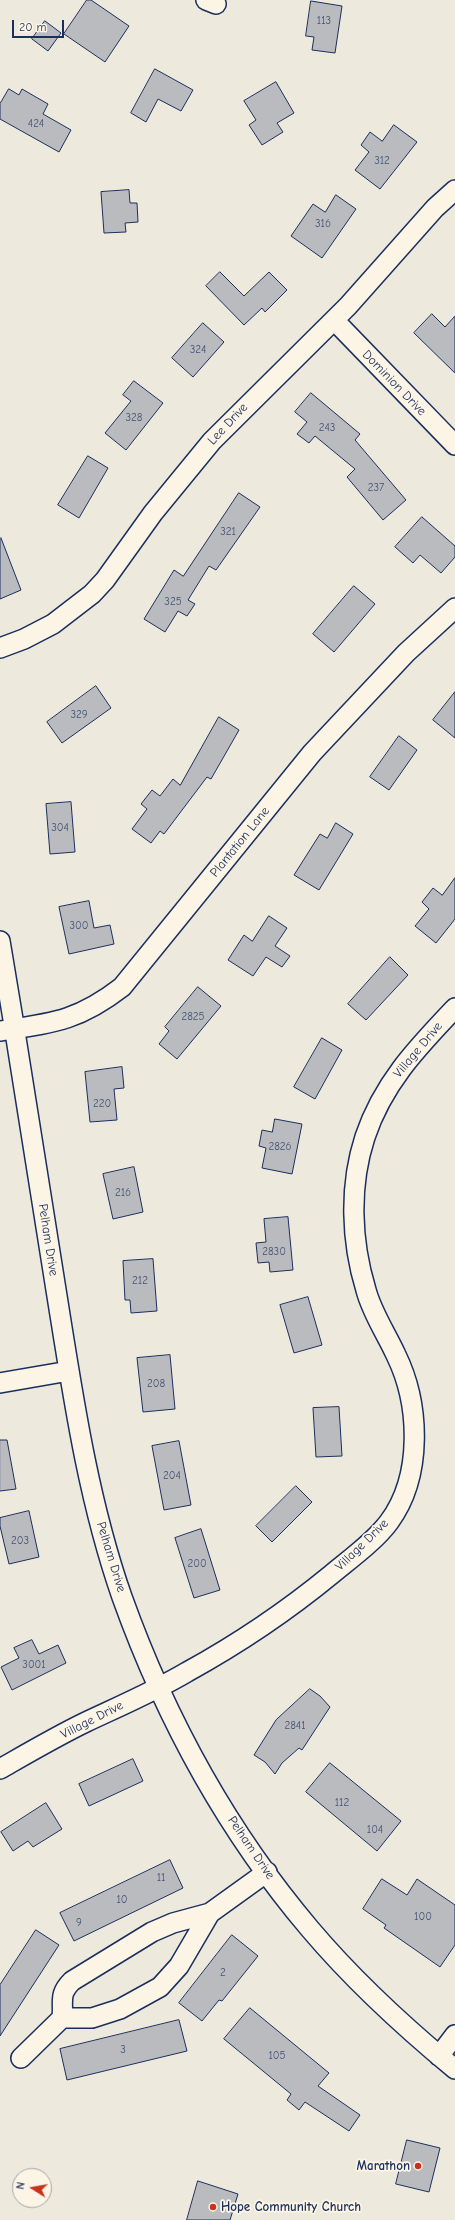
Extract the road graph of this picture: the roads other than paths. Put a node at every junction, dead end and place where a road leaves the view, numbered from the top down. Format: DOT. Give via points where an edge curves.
graph roads {
  1 [pos="455,190"];
  2 [pos="334,320"];
  3 [pos="455,445"];
  4 [pos="455,608"];
  5 [pos="0,648"];
  6 [pos="0,941"];
  7 [pos="455,1008"];
  8 [pos="7,1030"];
  9 [pos="69,1371"];
  10 [pos="0,1383"];
  11 [pos="158,1688"];
  12 [pos="0,1769"];
  13 [pos="267,1872"];
  14 [pos="210,1913"];
  15 [pos="62,2018"];
  16 [pos="455,2035"];
  17 [pos="439,2056"];
  18 [pos="21,2058"];
  19 [pos="455,2069"];
  1 -- 2 [label="street, Lee Drive" via="435,208"];
  2 -- 3 [label="street, Dominion Drive"];
  2 -- 5 [label="street, Lee Drive" via="256,394 202,452 97,589 53,624"];
  4 -- 8 [label="street, Plantation Lane" via="400,658 312,753 122,987 80,1014 57,1022"];
  6 -- 8 [label="street, Pelham Drive"];
  7 -- 11 [label="street, Village Drive" via="409,1057 378,1106 359,1162 354,1198 358,1261 366,1292 378,1322 397,1356 408,1384 414,1414 413,1457 399,1504 389,1522 352,1558 311,1591 239,1641"];
  8 -- 9 [label="street, Pelham Drive"];
  9 -- 10 [label="street"];
  9 -- 11 [label="street, Pelham Drive" via="89,1478 104,1537 122,1596"];
  11 -- 12 [label="street, Village Drive" via="82,1724"];
  11 -- 13 [label="street, Pelham Drive" via="208,1783"];
  13 -- 14 [label="street"];
  13 -- 17 [label="street, Pelham Drive" via="294,1909 350,1973"];
  14 -- 15 [label="street" via="179,1966 160,1987 120,2009 92,2018"];
  14 -- 15 [label="street" via="173,1923 152,1932 72,1981 62,1996"];
  15 -- 18 [label="street"];
  16 -- 17 [label="street"];
  17 -- 19 [label="street, Pelham Drive"];
}
